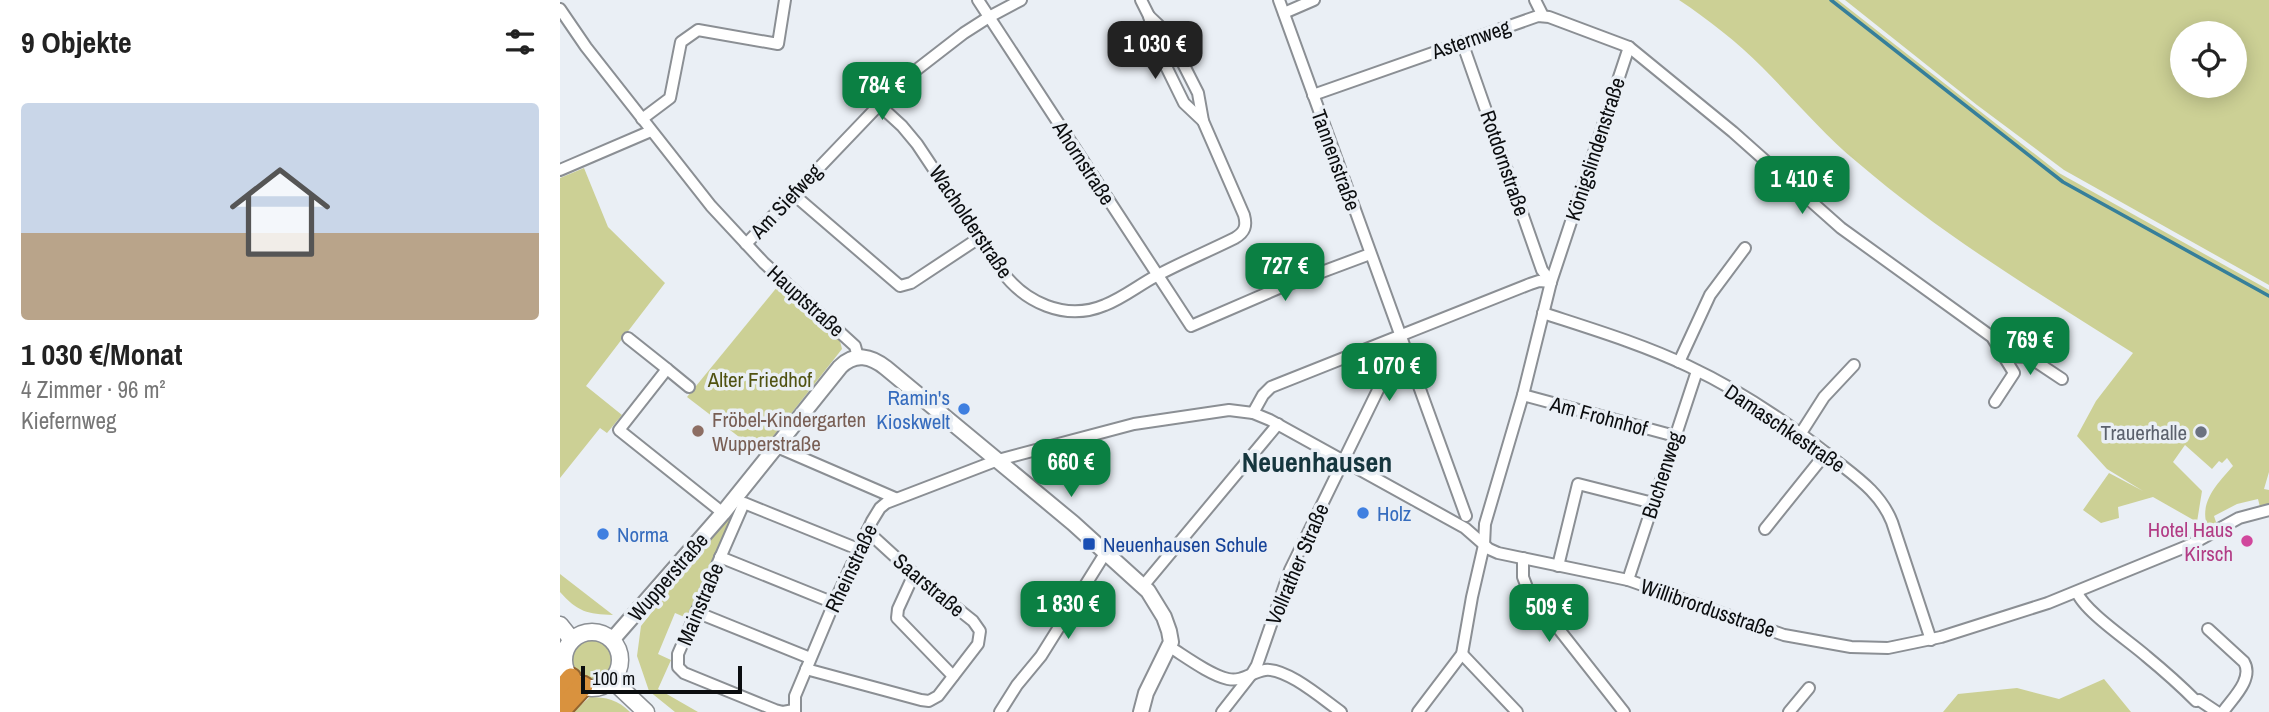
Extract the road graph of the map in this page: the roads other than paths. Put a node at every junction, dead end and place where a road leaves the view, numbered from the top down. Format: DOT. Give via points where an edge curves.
graph roads {
  1 [pos="785,0"];
  2 [pos="978,0"];
  3 [pos="1021,0"];
  4 [pos="1140,0"];
  5 [pos="1279,0"];
  6 [pos="1314,0"];
  7 [pos="1535,0"];
  8 [pos="561,12"];
  9 [pos="1284,13"];
  10 [pos="1149,16"];
  11 [pos="1543,16"];
  12 [pos="989,17"];
  13 [pos="1462,42"];
  14 [pos="1629,47"];
  15 [pos="1313,94"];
  16 [pos="878,104"];
  17 [pos="642,119"];
  18 [pos="1203,121"];
  19 [pos="651,131"];
  20 [pos="560,170"];
  21 [pos="793,194"];
  22 [pos="979,238"];
  23 [pos="746,244"];
  24 [pos="1745,248"];
  25 [pos="1370,254"];
  26 [pos="1156,276"];
  27 [pos="1551,282"];
  28 [pos="1543,313"];
  29 [pos="1401,336"];
  30 [pos="628,338"];
  31 [pos="2004,356"];
  32 [pos="858,357"];
  33 [pos="1679,362"];
  34 [pos="1854,365"];
  35 [pos="667,369"];
  36 [pos="1697,371"];
  37 [pos="2062,379"];
  38 [pos="689,387"];
  39 [pos="1523,395"];
  40 [pos="1995,402"];
  41 [pos="1254,412"];
  42 [pos="1278,424"];
  43 [pos="1801,433"];
  44 [pos="1675,436"];
  45 [pos="776,447"];
  46 [pos="1826,453"];
  47 [pos="998,460"];
  48 [pos="1343,460"];
  49 [pos="895,498"];
  50 [pos="1653,503"];
  51 [pos="2269,510"];
  52 [pos="723,513"];
  53 [pos="1466,516"];
  54 [pos="1765,530"];
  55 [pos="867,531"];
  56 [pos="1485,545"];
  57 [pos="859,548"];
  58 [pos="1105,552"];
  59 [pos="720,557"];
  60 [pos="1523,558"];
  61 [pos="1558,566"];
  62 [pos="914,574"];
  63 [pos="1628,580"];
  64 [pos="1143,586"];
  65 [pos="2077,592"];
  66 [pos="834,603"];
  67 [pos="696,612"];
  68 [pos="560,625"];
  69 [pos="2208,629"];
  70 [pos="572,640"];
  71 [pos="612,640"];
  72 [pos="1931,640"];
  73 [pos="1170,647"];
  74 [pos="1462,654"];
  75 [pos="808,664"];
  76 [pos="1251,675"];
  77 [pos="953,676"];
  78 [pos="611,679"];
  79 [pos="571,685"];
  80 [pos="1809,688"];
  81 [pos="560,711"];
  82 [pos="794,711"];
  83 [pos="646,712"];
  84 [pos="1000,712"];
  85 [pos="1142,712"];
  86 [pos="1222,712"];
  87 [pos="1341,712"];
  88 [pos="1418,712"];
  89 [pos="1517,712"];
  90 [pos="1624,712"];
  91 [pos="1790,712"];
  92 [pos="2217,712"];
  93 [pos="2223,712"];
  1 -- 17 [label="street" via="778,44 698,30 681,42 670,98"];
  2 -- 12 [label="street, Ahornstraße"];
  3 -- 12 [label="street, Am Siefweg"];
  4 -- 10 [label="street"];
  5 -- 9 [label="street, Tannenstraße"];
  6 -- 9 [label="street"];
  7 -- 11 [label="street"];
  8 -- 17 [label="street, Hauptstraße"];
  9 -- 15 [label="street, Tannenstraße"];
  10 -- 18 [label="street" via="1155,45 1184,103"];
  10 -- 18 [label="street" via="1170,37 1198,93"];
  11 -- 13 [label="street, Asternweg"];
  11 -- 14 [label="street"];
  12 -- 16 [label="street, Am Siefweg" via="919,66"];
  12 -- 26 [label="street, Ahornstraße"];
  13 -- 15 [label="street, Asternweg"];
  13 -- 27 [label="street, Rotdornstraße" via="1542,271"];
  14 -- 27 [label="street, Königslindenstraße"];
  14 -- 31 [label="street, Königslindenstraße" via="1841,228 1992,337"];
  15 -- 25 [label="street, Tannenstraße"];
  16 -- 21 [label="street, Am Siefweg"];
  16 -- 22 [label="street, Wacholderstraße" via="918,144"];
  17 -- 19 [label="street, Hauptstraße"];
  18 -- 26 [label="street, Wacholderstraße" via="1244,215 1245,228 1235,238"];
  19 -- 20 [label="street"];
  19 -- 23 [label="street, Hauptstraße"];
  21 -- 22 [label="street" via="900,286"];
  21 -- 23 [label="street, Am Siefweg"];
  22 -- 26 [label="street, Wacholderstraße" via="1022,294 1063,310 1084,311 1107,304"];
  23 -- 32 [label="street, Hauptstraße" via="851,341"];
  24 -- 33 [label="street" via="1710,295"];
  25 -- 26 [label="street, Ahornstraße" via="1191,326"];
  25 -- 29 [label="street, Tannenstraße"];
  27 -- 28 [label="street, Königslindenstraße"];
  27 -- 29 [label="street" via="1530,284"];
  28 -- 33 [label="street, Damaschkestraße"];
  28 -- 39 [label="street, Königslindenstraße"];
  29 -- 41 [label="street" via="1270,387"];
  29 -- 48 [label="street, Vollrather Straße"];
  29 -- 53 [label="street, Tannenstraße"];
  30 -- 35 [label="street"];
  31 -- 37 [label="street" via="2029,358"];
  31 -- 40 [label="street" via="2014,373"];
  32 -- 45 [label="street, Wupperstraße" via="840,366"];
  32 -- 47 [label="street, Hauptstraße" via="873,359 886,368"];
  33 -- 36 [label="street, Damaschkestraße"];
  34 -- 43 [label="street" via="1824,397"];
  35 -- 38 [label="street"];
  35 -- 52 [label="street, Wupperstraße" via="619,430"];
  36 -- 43 [label="street, Damaschkestraße"];
  36 -- 44 [label="street, Buchenweg"];
  39 -- 44 [label="street, Am Frohnhof"];
  39 -- 56 [label="street, Königslindenstraße" via="1485,524"];
  41 -- 42 [label="street, Willibrordusstraße"];
  41 -- 47 [label="street, Willibrordusstraße" via="1225,410 1134,424"];
  42 -- 48 [label="street, Willibrordusstraße"];
  42 -- 64 [label="street"];
  43 -- 46 [label="street, Damaschkestraße"];
  44 -- 50 [label="street, Buchenweg"];
  45 -- 49 [label="street"];
  45 -- 52 [label="street, Wupperstraße"];
  46 -- 54 [label="street"];
  46 -- 72 [label="street, Damaschkestraße" via="1885,505"];
  47 -- 49 [label="street, Rheinstraße"];
  47 -- 58 [label="street, Hauptstraße"];
  48 -- 56 [label="street, Willibrordusstraße" via="1468,529"];
  48 -- 76 [label="street, Vollrather Straße" via="1290,570"];
  49 -- 55 [label="street, Rheinstraße" via="880,508"];
  50 -- 61 [label="street" via="1578,484"];
  50 -- 63 [label="street, Buchenweg"];
  51 -- 65 [label="street, Willibrordusstraße" via="2239,518 2190,545"];
  52 -- 71 [label="street, Wupperstraße"];
  55 -- 57 [label="street, Rheinstraße"];
  55 -- 62 [label="street, Saarstraße"];
  56 -- 60 [label="street, Willibrordusstraße"];
  56 -- 74 [label="street, Königslindenstraße"];
  57 -- 59 [label="street, Mainstraße" via="744,503"];
  57 -- 66 [label="street, Rheinstraße"];
  58 -- 64 [label="street, Hauptstraße"];
  58 -- 84 [label="street" via="1041,656"];
  59 -- 66 [label="street"];
  59 -- 67 [label="street, Mainstraße"];
  60 -- 61 [label="street, Willibrordusstraße"];
  60 -- 90 [label="street" via="1528,590"];
  61 -- 63 [label="street, Willibrordusstraße"];
  62 -- 77 [label="street" via="897,618"];
  62 -- 77 [label="street, Saarstraße" via="980,631 978,644"];
  63 -- 72 [label="street, Willibrordusstraße" via="1767,630 1815,642 1876,648"];
  64 -- 73 [label="street, Hauptstraße" via="1164,617"];
  65 -- 72 [label="street, Willibrordusstraße"];
  65 -- 92 [label="street" via="2196,701"];
  66 -- 75 [label="street, Rheinstraße"];
  67 -- 75 [label="street"];
  67 -- 82 [label="street, Mainstraße" via="677,658 679,670 775,710"];
  68 -- 70 [label="main road"];
  69 -- 93 [label="street" via="2247,668 2246,679"];
  70 -- 71 [label="main road" via="592,632"];
  70 -- 79 [label="main road" via="564,657"];
  71 -- 78 [label="main road" via="619,660"];
  73 -- 76 [label="street" via="1225,678"];
  73 -- 85 [label="street" via="1146,693"];
  74 -- 88 [label="street, Königslindenstraße"];
  74 -- 89 [label="street"];
  75 -- 77 [label="street" via="923,701 937,696"];
  75 -- 82 [label="street, Rheinstraße"];
  76 -- 86 [label="street, Vollrather Straße"];
  76 -- 87 [label="street" via="1279,672"];
  78 -- 79 [label="main road" via="602,685"];
  78 -- 83 [label="main road"];
  79 -- 81 [label="highway"];
  80 -- 91 [label="street"];
}
